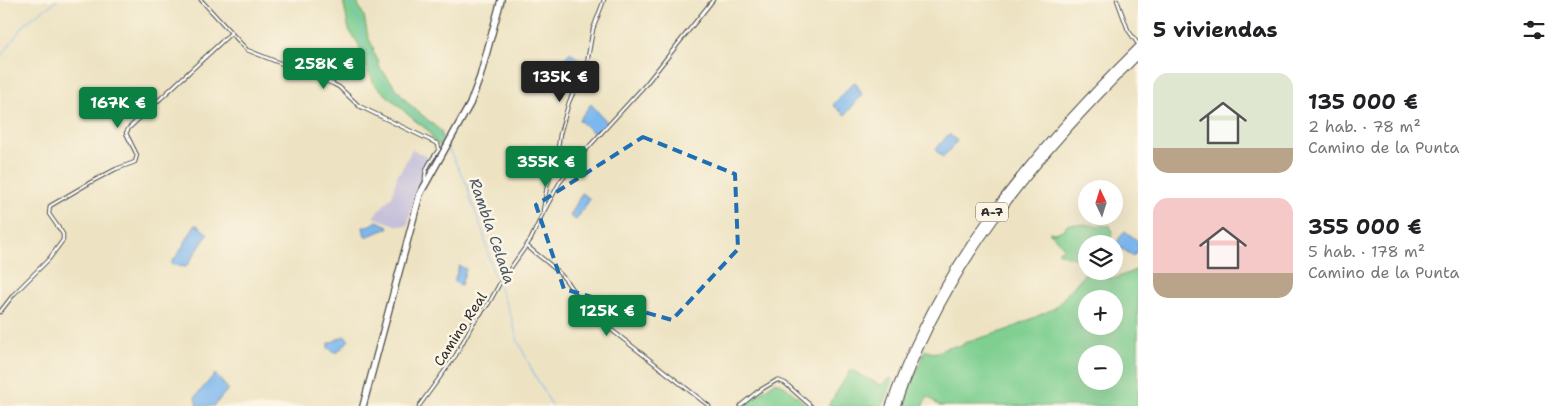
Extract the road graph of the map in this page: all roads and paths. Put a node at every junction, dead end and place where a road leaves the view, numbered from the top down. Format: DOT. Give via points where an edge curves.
graph roads {
  1 [pos="201,0"];
  2 [pos="501,0"];
  3 [pos="604,0"];
  4 [pos="713,0"];
  5 [pos="1117,0"];
  6 [pos="231,33"];
  7 [pos="1137,44"];
  8 [pos="1138,55"];
  9 [pos="426,183"];
  10 [pos="543,213"];
  11 [pos="526,245"];
  12 [pos="0,312"];
  13 [pos="363,406"];
  14 [pos="419,406"];
  15 [pos="709,406"];
  16 [pos="740,406"];
  17 [pos="810,406"];
  18 [pos="890,406"];
  19 [pos="896,406"];
  1 -- 6 [label="street"];
  2 -- 9 [label="main road" via="475,92"];
  3 -- 10 [label="street" via="593,29 587,63 569,102"];
  4 -- 10 [label="street, Camino Real" via="571,168"];
  5 -- 7 [label="street"];
  6 -- 9 [label="street" via="252,53 334,84 359,106 438,144 439,149 426,171"];
  6 -- 12 [label="street" via="129,128 126,133 137,155 135,162 116,169 50,206 49,214 64,234 63,240 49,260"];
  7 -- 18 [label="highway, A-7" via="1048,142 984,223 939,295 909,356"];
  8 -- 19 [label="highway, A-7" via="1050,148 983,233 933,317 912,361"];
  9 -- 13 [label="main road" via="420,194"];
  10 -- 11 [label="street, Camino Real"];
  11 -- 14 [label="street, Camino Real" via="473,323 456,355"];
  11 -- 15 [label="street" via="563,277 591,314"];
  16 -- 17 [label="street" via="777,380 785,383"];
}
